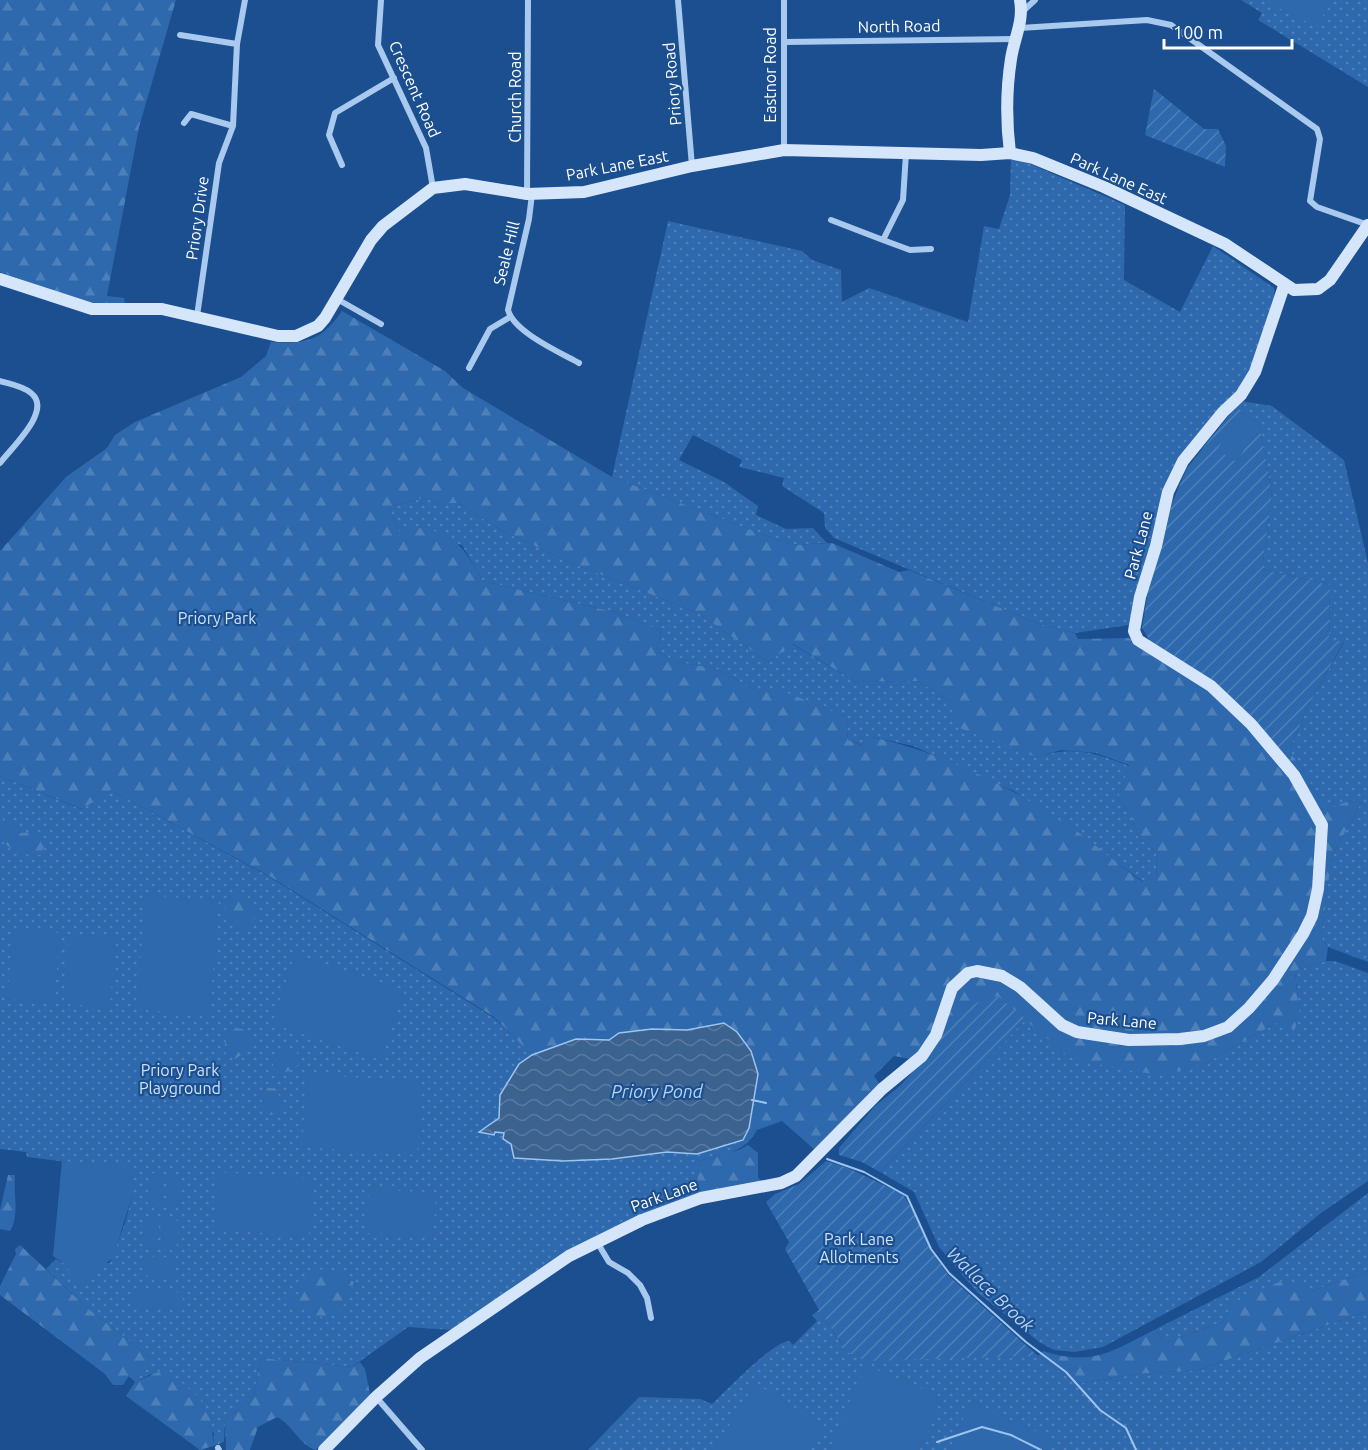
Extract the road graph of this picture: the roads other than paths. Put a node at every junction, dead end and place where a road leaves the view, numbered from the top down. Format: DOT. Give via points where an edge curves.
graph roads {
  1 [pos="245,0"];
  2 [pos="381,0"];
  3 [pos="528,0"];
  4 [pos="678,0"];
  5 [pos="784,0"];
  6 [pos="1035,0"];
  7 [pos="1021,6"];
  8 [pos="1017,33"];
  9 [pos="180,35"];
  10 [pos="784,42"];
  11 [pos="237,44"];
  12 [pos="394,78"];
  13 [pos="184,123"];
  14 [pos="232,126"];
  15 [pos="784,150"];
  16 [pos="906,153"];
  17 [pos="1010,153"];
  18 [pos="342,165"];
  19 [pos="692,166"];
  20 [pos="433,188"];
  21 [pos="529,194"];
  22 [pos="831,220"];
  23 [pos="1368,225"];
  24 [pos="883,240"];
  25 [pos="931,249"];
  26 [pos="0,279"];
  27 [pos="1284,286"];
  28 [pos="337,299"];
  29 [pos="197,316"];
  30 [pos="510,317"];
  31 [pos="381,324"];
  32 [pos="579,363"];
  33 [pos="469,368"];
  34 [pos="0,381"];
  35 [pos="0,463"];
  36 [pos="597,1242"];
  37 [pos="651,1318"];
  38 [pos="376,1397"];
  39 [pos="324,1450"];
  40 [pos="422,1450"];
  1 -- 11 [label="street, Priory Drive"];
  2 -- 12 [label="street, Crescent Road" via="378,45"];
  3 -- 21 [label="street, Church Road"];
  4 -- 19 [label="street, Priory Road"];
  5 -- 10 [label="street, Eastnor Road"];
  6 -- 7 [label="street"];
  7 -- 8 [label="street"];
  8 -- 10 [label="street, North Road"];
  8 -- 17 [label="street" via="1006,108"];
  8 -- 23 [label="street, North Road" via="1147,20 1179,29 1317,129 1320,139 1310,201"];
  9 -- 11 [label="street"];
  10 -- 15 [label="street, Eastnor Road"];
  11 -- 14 [label="street, Priory Drive"];
  12 -- 18 [label="street" via="335,113 328,135"];
  12 -- 20 [label="street, Crescent Road" via="426,148"];
  13 -- 14 [label="street" via="189,110"];
  14 -- 29 [label="street, Priory Drive" via="219,163"];
  15 -- 16 [label="street, Park Lane East"];
  15 -- 19 [label="street, Park Lane East"];
  16 -- 17 [label="street, Park Lane East"];
  16 -- 24 [label="street" via="903,200"];
  17 -- 27 [label="street, Park Lane East" via="1104,187 1225,244"];
  19 -- 21 [label="street, Park Lane East" via="584,192"];
  20 -- 21 [label="street, Park Lane East" via="465,184"];
  20 -- 28 [label="street" via="383,226"];
  21 -- 30 [label="street, Seale Hill" via="529,219 508,304"];
  22 -- 24 [label="street"];
  23 -- 27 [label="street" via="1324,285 1304,292"];
  24 -- 25 [label="street" via="910,250"];
  26 -- 29 [label="street" via="92,309 157,308"];
  27 -- 36 [label="street, Park Lane" via="1255,372 1241,395 1183,461 1168,492 1134,631 1138,640 1211,686 1251,724 1294,775 1322,825 1318,889 1312,916 1272,980 1228,1027 1204,1036 1129,1040 1077,1032 1062,1025 1002,976 968,973 952,988 936,1035 922,1056 882,1089 796,1176 781,1183 701,1198"];
  28 -- 29 [label="street" via="318,326 296,336 278,336"];
  28 -- 31 [label="street"];
  30 -- 32 [label="street" via="523,330"];
  30 -- 33 [label="street" via="490,329"];
  34 -- 35 [label="street" via="30,392 38,406 36,418"];
  36 -- 37 [label="street" via="609,1262 640,1285"];
  36 -- 38 [label="street, Park Lane" via="557,1263 448,1337"];
  38 -- 39 [label="street, Park Lane"];
  38 -- 40 [label="street"];
}
